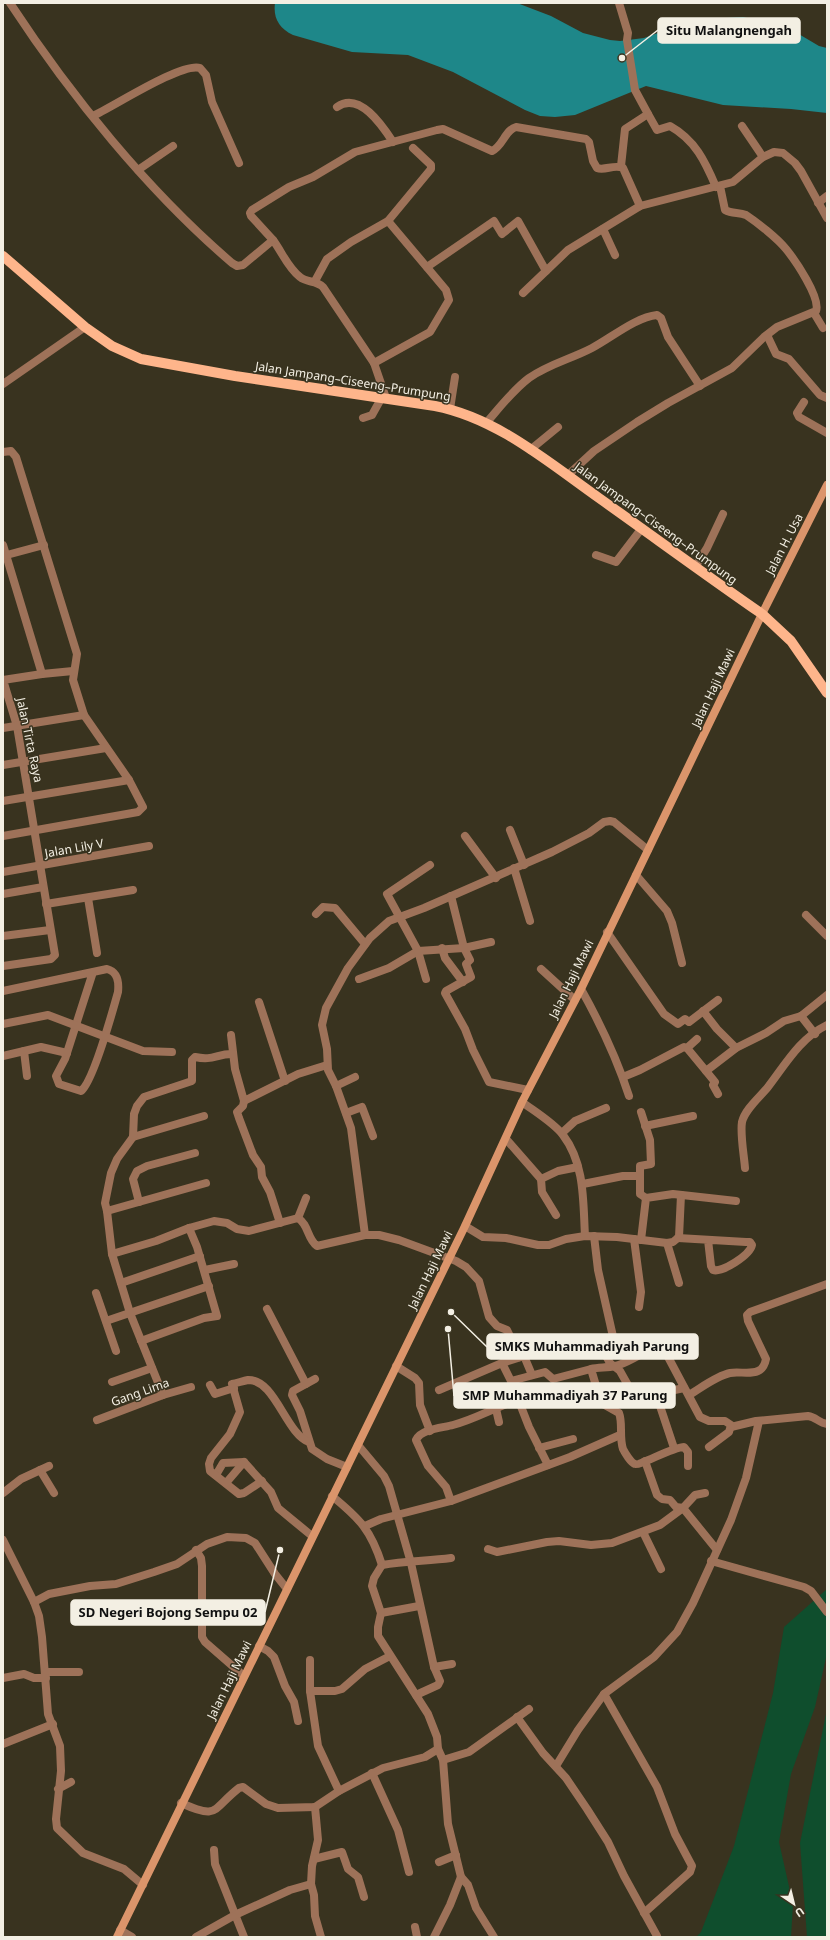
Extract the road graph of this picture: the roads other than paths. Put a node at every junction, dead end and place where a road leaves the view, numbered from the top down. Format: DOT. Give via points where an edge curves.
graph roads {
  1 [pos="10,3"];
  2 [pos="619,3"];
  3 [pos="337,107"];
  4 [pos="648,114"];
  5 [pos="93,116"];
  6 [pos="742,126"];
  7 [pos="393,142"];
  8 [pos="173,146"];
  9 [pos="413,148"];
  10 [pos="763,157"];
  11 [pos="239,163"];
  12 [pos="621,166"];
  13 [pos="138,170"];
  14 [pos="718,186"];
  15 [pos="827,196"];
  16 [pos="818,203"];
  17 [pos="640,206"];
  18 [pos="827,218"];
  19 [pos="388,221"];
  20 [pos="603,228"];
  21 [pos="273,240"];
  22 [pos="615,255"];
  23 [pos="3,256"];
  24 [pos="427,267"];
  25 [pos="546,271"];
  26 [pos="314,281"];
  27 [pos="523,293"];
  28 [pos="814,313"];
  29 [pos="85,327"];
  30 [pos="823,328"];
  31 [pos="767,335"];
  32 [pos="374,363"];
  33 [pos="456,377"];
  34 [pos="3,384"];
  35 [pos="700,386"];
  36 [pos="384,397"];
  37 [pos="827,398"];
  38 [pos="804,402"];
  39 [pos="450,409"];
  40 [pos="363,418"];
  41 [pos="487,422"];
  42 [pos="558,427"];
  43 [pos="827,434"];
  44 [pos="530,450"];
  45 [pos="3,452"];
  46 [pos="568,475"];
  47 [pos="827,486"];
  48 [pos="723,514"];
  49 [pos="642,528"];
  50 [pos="3,545"];
  51 [pos="44,545"];
  52 [pos="596,555"];
  53 [pos="5,556"];
  54 [pos="695,567"];
  55 [pos="762,614"];
  56 [pos="73,671"];
  57 [pos="42,674"];
  58 [pos="3,679"];
  59 [pos="827,693"];
  60 [pos="84,715"];
  61 [pos="17,726"];
  62 [pos="3,728"];
  63 [pos="106,748"];
  64 [pos="23,762"];
  65 [pos="3,765"];
  66 [pos="129,780"];
  67 [pos="29,796"];
  68 [pos="3,801"];
  69 [pos="34,829"];
  70 [pos="510,830"];
  71 [pos="3,836"];
  72 [pos="465,836"];
  73 [pos="149,846"];
  74 [pos="648,850"];
  75 [pos="430,865"];
  76 [pos="524,865"];
  77 [pos="40,866"];
  78 [pos="514,868"];
  79 [pos="3,872"];
  80 [pos="636,875"];
  81 [pos="496,878"];
  82 [pos="43,887"];
  83 [pos="133,890"];
  84 [pos="3,894"];
  85 [pos="451,896"];
  86 [pos="88,898"];
  87 [pos="46,904"];
  88 [pos="316,914"];
  89 [pos="806,915"];
  90 [pos="400,916"];
  91 [pos="530,921"];
  92 [pos="50,930"];
  93 [pos="607,932"];
  94 [pos="3,936"];
  95 [pos="827,936"];
  96 [pos="492,942"];
  97 [pos="365,944"];
  98 [pos="442,948"];
  99 [pos="464,948"];
  100 [pos="418,951"];
  101 [pos="97,953"];
  102 [pos="682,963"];
  103 [pos="3,966"];
  104 [pos="540,969"];
  105 [pos="93,972"];
  106 [pos="359,979"];
  107 [pos="426,979"];
  108 [pos="463,982"];
  109 [pos="581,989"];
  110 [pos="3,991"];
  111 [pos="827,995"];
  112 [pos="575,1000"];
  113 [pos="718,1000"];
  114 [pos="260,1002"];
  115 [pos="703,1011"];
  116 [pos="801,1016"];
  117 [pos="3,1024"];
  118 [pos="76,1025"];
  119 [pos="827,1025"];
  120 [pos="815,1034"];
  121 [pos="231,1035"];
  122 [pos="105,1036"];
  123 [pos="697,1039"];
  124 [pos="687,1048"];
  125 [pos="736,1048"];
  126 [pos="24,1051"];
  127 [pos="172,1052"];
  128 [pos="67,1053"];
  129 [pos="232,1054"];
  130 [pos="3,1056"];
  131 [pos="328,1065"];
  132 [pos="706,1071"];
  133 [pos="27,1076"];
  134 [pos="355,1077"];
  135 [pos="623,1077"];
  136 [pos="285,1081"];
  137 [pos="336,1086"];
  138 [pos="528,1090"];
  139 [pos="718,1094"];
  140 [pos="629,1096"];
  141 [pos="244,1101"];
  142 [pos="522,1102"];
  143 [pos="606,1108"];
  144 [pos="641,1112"];
  145 [pos="346,1114"];
  146 [pos="204,1116"];
  147 [pos="693,1116"];
  148 [pos="645,1126"];
  149 [pos="562,1133"];
  150 [pos="372,1136"];
  151 [pos="133,1137"];
  152 [pos="506,1139"];
  153 [pos="194,1153"];
  154 [pos="578,1167"];
  155 [pos="745,1168"];
  156 [pos="640,1176"];
  157 [pos="541,1179"];
  158 [pos="206,1183"];
  159 [pos="583,1184"];
  160 [pos="681,1195"];
  161 [pos="306,1198"];
  162 [pos="646,1198"];
  163 [pos="736,1201"];
  164 [pos="139,1202"];
  165 [pos="108,1211"];
  166 [pos="556,1215"];
  167 [pos="298,1218"];
  168 [pos="280,1223"];
  169 [pos="465,1226"];
  170 [pos="189,1228"];
  171 [pos="365,1236"];
  172 [pos="585,1236"];
  173 [pos="594,1236"];
  174 [pos="678,1238"];
  175 [pos="638,1240"];
  176 [pos="708,1240"];
  177 [pos="666,1243"];
  178 [pos="112,1254"];
  179 [pos="200,1256"];
  180 [pos="449,1258"];
  181 [pos="234,1264"];
  182 [pos="205,1270"];
  183 [pos="121,1284"];
  184 [pos="680,1284"];
  185 [pos="827,1284"];
  186 [pos="209,1286"];
  187 [pos="96,1294"];
  188 [pos="639,1307"];
  189 [pos="267,1309"];
  190 [pos="130,1313"];
  191 [pos="106,1321"];
  192 [pos="141,1341"];
  193 [pos="540,1351"];
  194 [pos="116,1352"];
  195 [pos="522,1356"];
  196 [pos="502,1363"];
  197 [pos="396,1366"];
  198 [pos="616,1366"];
  199 [pos="152,1368"];
  200 [pos="590,1369"];
  201 [pos="532,1375"];
  202 [pos="315,1379"];
  203 [pos="511,1381"];
  204 [pos="112,1382"];
  205 [pos="306,1384"];
  206 [pos="210,1385"];
  207 [pos="192,1387"];
  208 [pos="234,1388"];
  209 [pos="684,1388"];
  210 [pos="439,1390"];
  211 [pos="656,1394"];
  212 [pos="163,1395"];
  213 [pos="689,1395"];
  214 [pos="518,1400"];
  215 [pos="496,1410"];
  216 [pos="98,1420"];
  217 [pos="759,1421"];
  218 [pos="499,1422"];
  219 [pos="827,1424"];
  220 [pos="731,1427"];
  221 [pos="430,1431"];
  222 [pos="620,1435"];
  223 [pos="573,1439"];
  224 [pos="309,1442"];
  225 [pos="358,1445"];
  226 [pos="709,1447"];
  227 [pos="539,1448"];
  228 [pos="674,1448"];
  229 [pos="645,1461"];
  230 [pos="244,1462"];
  231 [pos="548,1465"];
  232 [pos="49,1466"];
  233 [pos="688,1466"];
  234 [pos="347,1467"];
  235 [pos="40,1470"];
  236 [pos="216,1475"];
  237 [pos="262,1481"];
  238 [pos="226,1483"];
  239 [pos="3,1493"];
  240 [pos="54,1493"];
  241 [pos="705,1494"];
  242 [pos="332,1496"];
  243 [pos="451,1501"];
  244 [pos="684,1508"];
  245 [pos="399,1516"];
  246 [pos="365,1526"];
  247 [pos="643,1532"];
  248 [pos="312,1536"];
  249 [pos="3,1540"];
  250 [pos="488,1549"];
  251 [pos="196,1550"];
  252 [pos="717,1550"];
  253 [pos="451,1558"];
  254 [pos="711,1561"];
  255 [pos="411,1563"];
  256 [pos="382,1565"];
  257 [pos="661,1569"];
  258 [pos="287,1589"];
  259 [pos="34,1602"];
  260 [pos="419,1606"];
  261 [pos="827,1612"];
  262 [pos="381,1613"];
  263 [pos="259,1646"];
  264 [pos="390,1656"];
  265 [pos="310,1660"];
  266 [pos="452,1664"];
  267 [pos="434,1667"];
  268 [pos="79,1672"];
  269 [pos="46,1675"];
  270 [pos="244,1676"];
  271 [pos="3,1678"];
  272 [pos="310,1691"];
  273 [pos="604,1694"];
  274 [pos="416,1695"];
  275 [pos="529,1709"];
  276 [pos="517,1717"];
  277 [pos="298,1721"];
  278 [pos="53,1724"];
  279 [pos="3,1744"];
  280 [pos="438,1749"];
  281 [pos="443,1760"];
  282 [pos="556,1766"];
  283 [pos="372,1773"];
  284 [pos="72,1782"];
  285 [pos="58,1789"];
  286 [pos="339,1790"];
  287 [pos="181,1803"];
  288 [pos="315,1807"];
  289 [pos="214,1850"];
  290 [pos="456,1855"];
  291 [pos="314,1859"];
  292 [pos="439,1862"];
  293 [pos="409,1872"];
  294 [pos="461,1878"];
  295 [pos="311,1884"];
  296 [pos="143,1885"];
  297 [pos="364,1897"];
  298 [pos="644,1913"];
  299 [pos="235,1915"];
  300 [pos="414,1927"];
  301 [pos="119,1934"];
  302 [pos="207,1935"];
  303 [pos="657,1936"];
  304 [pos="132,1937"];
  305 [pos="196,1937"];
  306 [pos="244,1937"];
  307 [pos="321,1937"];
  308 [pos="417,1937"];
  309 [pos="434,1937"];
  310 [pos="494,1937"];
  1 -- 5 [label="street"];
  2 -- 4 [label="street" via="628,34 635,90"];
  3 -- 7 [label="street" via="346,102 357,103 372,115"];
  4 -- 12 [label="street" via="625,129"];
  4 -- 14 [label="street" via="657,130 670,126 683,134 704,160"];
  5 -- 11 [label="street" via="150,84 192,67 200,68 206,75 212,102"];
  5 -- 13 [label="street"];
  6 -- 10 [label="street"];
  7 -- 12 [label="street" via="443,129 492,151 500,146 513,128 521,127 586,139 591,146 593,161 597,168"];
  7 -- 21 [label="street" via="350,154 250,211 251,216"];
  8 -- 13 [label="street"];
  9 -- 19 [label="street" via="431,165 431,169"];
  10 -- 14 [label="street" via="739,178"];
  10 -- 16 [label="street" via="779,152 788,157 801,171"];
  12 -- 17 [label="street"];
  13 -- 21 [label="street" via="197,233 235,265 243,265"];
  14 -- 17 [label="street"];
  14 -- 28 [label="street" via="725,210 741,213 749,218 787,250 814,294 817,306"];
  15 -- 16 [label="street"];
  16 -- 18 [label="street"];
  17 -- 20 [label="street"];
  19 -- 24 [label="street"];
  19 -- 26 [label="street" via="327,259"];
  20 -- 22 [label="street"];
  20 -- 25 [label="street" via="568,250"];
  21 -- 26 [label="street" via="298,276 304,280"];
  23 -- 29 [label="main road, Jalan Jampang–Ciseeng–Prumpung"];
  24 -- 25 [label="street" via="494,221 502,234 518,221"];
  24 -- 32 [label="street" via="448,293 449,300 444,310 430,332"];
  25 -- 27 [label="street"];
  26 -- 32 [label="street" via="327,292"];
  28 -- 30 [label="street"];
  28 -- 31 [label="street" via="786,323"];
  29 -- 34 [label="street"];
  29 -- 36 [label="main road, Jalan Jampang–Ciseeng–Prumpung" via="112,346 152,362"];
  31 -- 35 [label="street" via="732,368"];
  31 -- 37 [label="street" via="776,354 789,359 820,395"];
  32 -- 36 [label="street"];
  33 -- 39 [label="street"];
  35 -- 41 [label="street" via="668,337 657,314 643,319 592,348 552,364 529,378"];
  35 -- 46 [label="street" via="668,403 594,451"];
  36 -- 39 [label="main road, Jalan Jampang–Ciseeng–Prumpung"];
  36 -- 40 [label="street" via="372,415"];
  38 -- 43 [label="street" via="797,412 799,417"];
  39 -- 41 [label="main road, Jalan Jampang–Ciseeng–Prumpung"];
  41 -- 44 [label="main road, Jalan Jampang–Ciseeng–Prumpung"];
  42 -- 44 [label="street"];
  44 -- 46 [label="main road, Jalan Jampang–Ciseeng–Prumpung"];
  45 -- 51 [label="street" via="11,451 16,457"];
  46 -- 49 [label="main road, Jalan Jampang–Ciseeng–Prumpung"];
  47 -- 55 [label="street, Jalan H. Usa"];
  48 -- 54 [label="street"];
  49 -- 52 [label="street" via="616,562"];
  49 -- 54 [label="main road, Jalan Jampang–Ciseeng–Prumpung"];
  50 -- 53 [label="street"];
  51 -- 53 [label="street"];
  51 -- 56 [label="street" via="77,654"];
  53 -- 57 [label="street"];
  54 -- 55 [label="main road, Jalan Jampang–Ciseeng–Prumpung"];
  55 -- 59 [label="main road, Jalan Jampang–Ciseeng–Prumpung" via="791,641"];
  55 -- 74 [label="street, Jalan Haji Mawi"];
  56 -- 57 [label="street, Jalan Tirta Raya"];
  56 -- 60 [label="street" via="74,686"];
  57 -- 58 [label="street, Jalan Tirta Raya"];
  58 -- 61 [label="street, Jalan Tirta Raya"];
  60 -- 61 [label="street"];
  60 -- 63 [label="street"];
  61 -- 62 [label="street"];
  61 -- 64 [label="street, Jalan Tirta Raya"];
  63 -- 64 [label="street"];
  63 -- 66 [label="street"];
  64 -- 65 [label="street"];
  64 -- 67 [label="street, Jalan Tirta Raya"];
  66 -- 67 [label="street"];
  66 -- 69 [label="street" via="143,805 139,811"];
  67 -- 68 [label="street"];
  67 -- 69 [label="street, Jalan Tirta Raya"];
  69 -- 71 [label="street"];
  69 -- 77 [label="street, Jalan Tirta Raya"];
  70 -- 76 [label="street"];
  72 -- 81 [label="street"];
  73 -- 77 [label="street, Jalan Lily V"];
  74 -- 76 [label="street" via="610,820"];
  74 -- 80 [label="street, Jalan Haji Mawi"];
  75 -- 90 [label="street" via="387,894"];
  76 -- 78 [label="street"];
  77 -- 79 [label="street, Jalan Lily V"];
  77 -- 82 [label="street, Jalan Tirta Raya"];
  78 -- 81 [label="street"];
  78 -- 91 [label="street"];
  80 -- 93 [label="street, Jalan Haji Mawi"];
  80 -- 102 [label="street" via="667,911"];
  81 -- 85 [label="street"];
  82 -- 84 [label="street"];
  82 -- 87 [label="street, Jalan Tirta Raya"];
  83 -- 86 [label="street"];
  85 -- 90 [label="street"];
  85 -- 99 [label="street"];
  86 -- 87 [label="street"];
  86 -- 101 [label="street"];
  87 -- 92 [label="street, Jalan Tirta Raya"];
  88 -- 97 [label="street" via="322,908 336,908"];
  89 -- 95 [label="street"];
  90 -- 97 [label="street" via="384,925"];
  90 -- 100 [label="street"];
  92 -- 94 [label="street"];
  92 -- 103 [label="street, Jalan Tirta Raya" via="55,955 53,958"];
  93 -- 109 [label="street, Jalan Haji Mawi"];
  93 -- 115 [label="street" via="664,1014 678,1024 685,1019 689,1022"];
  96 -- 99 [label="street"];
  97 -- 131 [label="street" via="344,974 324,1014 322,1025"];
  98 -- 99 [label="street"];
  98 -- 100 [label="street"];
  98 -- 108 [label="street"];
  99 -- 108 [label="street" via="470,960 466,964 470,977"];
  100 -- 106 [label="street" via="389,968"];
  100 -- 107 [label="street"];
  104 -- 112 [label="street"];
  105 -- 110 [label="street"];
  105 -- 118 [label="street"];
  105 -- 122 [label="street" via="112,970 119,985"];
  108 -- 138 [label="street" via="445,993 465,1029 486,1078 489,1082"];
  109 -- 112 [label="street, Jalan Haji Mawi"];
  109 -- 135 [label="street" via="601,1026"];
  111 -- 116 [label="street"];
  112 -- 138 [label="street, Jalan Haji Mawi"];
  113 -- 115 [label="street"];
  114 -- 136 [label="street" via="272,1047"];
  115 -- 125 [label="street"];
  116 -- 120 [label="street"];
  116 -- 125 [label="street" via="784,1021"];
  117 -- 118 [label="street" via="48,1015"];
  118 -- 122 [label="street"];
  118 -- 128 [label="street"];
  119 -- 120 [label="street"];
  120 -- 155 [label="street" via="798,1047 783,1064 746,1114 742,1122"];
  121 -- 129 [label="street"];
  122 -- 127 [label="street" via="143,1051"];
  122 -- 128 [label="street" via="86,1086 81,1091 59,1084 56,1079"];
  123 -- 124 [label="street"];
  124 -- 132 [label="street"];
  124 -- 135 [label="street" via="684,1047"];
  125 -- 132 [label="street"];
  126 -- 128 [label="street" via="45,1048"];
  126 -- 130 [label="street"];
  126 -- 133 [label="street"];
  129 -- 141 [label="street"];
  129 -- 151 [label="street" via="207,1060 195,1057 192,1060 192,1081 144,1097 134,1114"];
  131 -- 136 [label="street"];
  131 -- 137 [label="street"];
  132 -- 139 [label="street" via="715,1082 713,1085"];
  134 -- 137 [label="street"];
  135 -- 140 [label="street"];
  136 -- 141 [label="street"];
  137 -- 145 [label="street"];
  138 -- 142 [label="street, Jalan Haji Mawi"];
  141 -- 168 [label="street" via="237,1112 253,1155 261,1167 262,1177"];
  142 -- 149 [label="street"];
  142 -- 152 [label="street, Jalan Haji Mawi"];
  143 -- 149 [label="street" via="575,1121"];
  144 -- 148 [label="street"];
  145 -- 150 [label="street" via="362,1107"];
  145 -- 171 [label="street" via="353,1144"];
  146 -- 151 [label="street"];
  147 -- 148 [label="street"];
  148 -- 156 [label="street" via="650,1140 652,1164 640,1166"];
  149 -- 154 [label="street"];
  151 -- 165 [label="street" via="117,1159 111,1173 105,1196"];
  152 -- 157 [label="street"];
  152 -- 169 [label="street, Jalan Haji Mawi"];
  153 -- 164 [label="street" via="137,1170 133,1179"];
  154 -- 157 [label="street" via="558,1171"];
  154 -- 159 [label="street"];
  156 -- 159 [label="street" via="623,1176"];
  156 -- 162 [label="street" via="640,1194"];
  157 -- 166 [label="street" via="542,1192"];
  158 -- 164 [label="street"];
  159 -- 172 [label="street"];
  160 -- 162 [label="street" via="663,1194"];
  160 -- 163 [label="street"];
  160 -- 174 [label="street"];
  161 -- 167 [label="street"];
  162 -- 175 [label="street"];
  164 -- 165 [label="street"];
  165 -- 178 [label="street"];
  167 -- 168 [label="street"];
  167 -- 171 [label="street" via="307,1227 311,1240 317,1246"];
  168 -- 170 [label="street" via="249,1231 214,1221"];
  169 -- 172 [label="street" via="483,1237 506,1238 538,1245 549,1245"];
  169 -- 180 [label="street, Jalan Haji Mawi"];
  170 -- 178 [label="street" via="156,1242"];
  170 -- 179 [label="street"];
  171 -- 180 [label="street" via="399,1240"];
  172 -- 173 [label="street"];
  173 -- 175 [label="street"];
  173 -- 198 [label="street" via="598,1270 614,1341 613,1346 605,1354 610,1363"];
  174 -- 176 [label="street"];
  174 -- 177 [label="street"];
  175 -- 177 [label="street"];
  175 -- 188 [label="street" via="641,1292"];
  176 -- 176 [label="street" via="711,1266 716,1271 726,1268 746,1255 752,1245 748,1242"];
  177 -- 184 [label="street"];
  178 -- 183 [label="street"];
  179 -- 182 [label="street"];
  179 -- 183 [label="street"];
  180 -- 195 [label="street" via="466,1267 479,1281 489,1318 497,1326 507,1330"];
  180 -- 197 [label="street, Jalan Haji Mawi"];
  181 -- 182 [label="street"];
  182 -- 186 [label="street"];
  183 -- 190 [label="street"];
  185 -- 213 [label="street" via="750,1312 747,1316 748,1321 766,1359 763,1368 757,1372 734,1372 724,1375"];
  186 -- 190 [label="street"];
  186 -- 192 [label="street" via="217,1316 204,1318"];
  187 -- 191 [label="street"];
  189 -- 205 [label="street"];
  190 -- 191 [label="street"];
  190 -- 192 [label="street"];
  191 -- 194 [label="street"];
  192 -- 199 [label="street"];
  193 -- 195 [label="street"];
  195 -- 196 [label="street"];
  195 -- 201 [label="street"];
  196 -- 203 [label="street"];
  196 -- 210 [label="street"];
  197 -- 221 [label="street" via="419,1383 420,1405"];
  197 -- 225 [label="street, Jalan Haji Mawi"];
  198 -- 200 [label="street"];
  198 -- 209 [label="street" via="652,1351 661,1351 666,1355"];
  198 -- 211 [label="street" via="629,1387"];
  199 -- 204 [label="street"];
  199 -- 212 [label="street"];
  200 -- 201 [label="street" via="553,1379 546,1372"];
  200 -- 222 [label="street" via="600,1400 619,1413"];
  201 -- 203 [label="street"];
  202 -- 205 [label="street"];
  203 -- 214 [label="street"];
  205 -- 224 [label="street" via="291,1393 300,1411"];
  206 -- 208 [label="street" via="215,1394"];
  207 -- 212 [label="street, Gang Lima"];
  208 -- 224 [label="street" via="232,1384 248,1380 262,1386 300,1436"];
  208 -- 236 [label="street" via="240,1412 230,1434 210,1461 210,1470"];
  209 -- 211 [label="street"];
  209 -- 213 [label="street"];
  211 -- 228 [label="street"];
  212 -- 216 [label="street, Gang Lima"];
  213 -- 220 [label="street" via="694,1410 700,1417 709,1421 725,1421"];
  214 -- 215 [label="street"];
  214 -- 227 [label="street"];
  215 -- 218 [label="street"];
  215 -- 221 [label="street"];
  217 -- 219 [label="street" via="808,1416"];
  217 -- 220 [label="street"];
  217 -- 252 [label="street" via="746,1478"];
  220 -- 226 [label="street" via="724,1437"];
  221 -- 243 [label="street" via="418,1437 416,1442 428,1466 446,1487"];
  222 -- 229 [label="street" via="624,1451 632,1462 637,1464"];
  222 -- 231 [label="street"];
  223 -- 227 [label="street"];
  224 -- 234 [label="street" via="312,1449 321,1455"];
  225 -- 234 [label="street, Jalan Haji Mawi"];
  225 -- 245 [label="street" via="387,1481"];
  227 -- 231 [label="street"];
  228 -- 229 [label="street"];
  228 -- 233 [label="street" via="686,1448"];
  229 -- 244 [label="street" via="657,1495 670,1500 676,1507"];
  230 -- 236 [label="street" via="223,1463"];
  230 -- 237 [label="street"];
  230 -- 238 [label="street"];
  231 -- 243 [label="street"];
  232 -- 235 [label="street"];
  234 -- 242 [label="street, Jalan Haji Mawi"];
  235 -- 239 [label="street"];
  235 -- 240 [label="street"];
  236 -- 238 [label="street"];
  237 -- 238 [label="street" via="241,1494"];
  237 -- 248 [label="street" via="271,1492 278,1508"];
  241 -- 244 [label="street" via="695,1495"];
  242 -- 246 [label="street"];
  242 -- 248 [label="street, Jalan Haji Mawi"];
  243 -- 245 [label="street"];
  244 -- 247 [label="street" via="660,1525"];
  244 -- 252 [label="street"];
  245 -- 246 [label="street" via="381,1519"];
  245 -- 255 [label="street"];
  246 -- 256 [label="street"];
  247 -- 250 [label="street" via="601,1545 559,1541 497,1552"];
  247 -- 257 [label="street"];
  248 -- 258 [label="street, Jalan Haji Mawi"];
  249 -- 259 [label="street"];
  251 -- 258 [label="street" via="227,1537 251,1540 258,1546"];
  251 -- 259 [label="street" via="177,1564 116,1584 49,1594"];
  251 -- 270 [label="street" via="202,1566 202,1637"];
  252 -- 254 [label="street"];
  253 -- 255 [label="street"];
  254 -- 261 [label="street" via="804,1587"];
  254 -- 273 [label="street" via="686,1617 670,1642"];
  255 -- 256 [label="street"];
  255 -- 260 [label="street"];
  256 -- 262 [label="street" via="372,1586"];
  258 -- 263 [label="street, Jalan Haji Mawi"];
  259 -- 269 [label="street" via="42,1637"];
  260 -- 262 [label="street"];
  260 -- 267 [label="street"];
  262 -- 264 [label="street" via="377,1633"];
  263 -- 270 [label="street, Jalan Haji Mawi"];
  263 -- 277 [label="street" via="274,1657 294,1702"];
  264 -- 272 [label="street" via="365,1669 342,1689"];
  264 -- 274 [label="street"];
  265 -- 272 [label="street"];
  266 -- 267 [label="street"];
  267 -- 274 [label="street" via="440,1680 439,1684"];
  268 -- 269 [label="street"];
  269 -- 271 [label="street" via="37,1679 24,1674"];
  269 -- 278 [label="street" via="48,1714"];
  270 -- 287 [label="street, Jalan Haji Mawi"];
  272 -- 286 [label="street" via="318,1746"];
  273 -- 282 [label="street"];
  273 -- 298 [label="street" via="657,1788 675,1834 692,1866 690,1872"];
  274 -- 280 [label="street" via="438,1737"];
  275 -- 276 [label="street"];
  276 -- 281 [label="street" via="469,1752"];
  276 -- 282 [label="street"];
  278 -- 279 [label="street"];
  278 -- 285 [label="street" via="60,1746"];
  280 -- 281 [label="street"];
  280 -- 283 [label="street" via="425,1757 388,1766"];
  281 -- 290 [label="street" via="448,1824"];
  282 -- 298 [label="street" via="608,1842"];
  283 -- 286 [label="street"];
  283 -- 293 [label="street" via="398,1830"];
  284 -- 285 [label="street"];
  285 -- 296 [label="street" via="56,1819 59,1831 88,1856 124,1869"];
  286 -- 288 [label="street"];
  287 -- 288 [label="street" via="202,1812 211,1811 243,1787 266,1804 278,1808"];
  287 -- 296 [label="street, Jalan Haji Mawi"];
  288 -- 291 [label="street" via="318,1840"];
  289 -- 299 [label="street" via="215,1864"];
  290 -- 292 [label="street"];
  290 -- 294 [label="street"];
  291 -- 295 [label="street"];
  291 -- 297 [label="street" via="342,1852 348,1869 358,1877"];
  294 -- 309 [label="street"];
  294 -- 310 [label="street"];
  295 -- 299 [label="street" via="290,1890"];
  295 -- 307 [label="street" via="315,1916"];
  296 -- 301 [label="street, Jalan Haji Mawi"];
  298 -- 303 [label="street"];
  299 -- 302 [label="street"];
  299 -- 306 [label="street"];
  300 -- 308 [label="street"];
  301 -- 304 [label="street"];
  302 -- 305 [label="street"];
}
